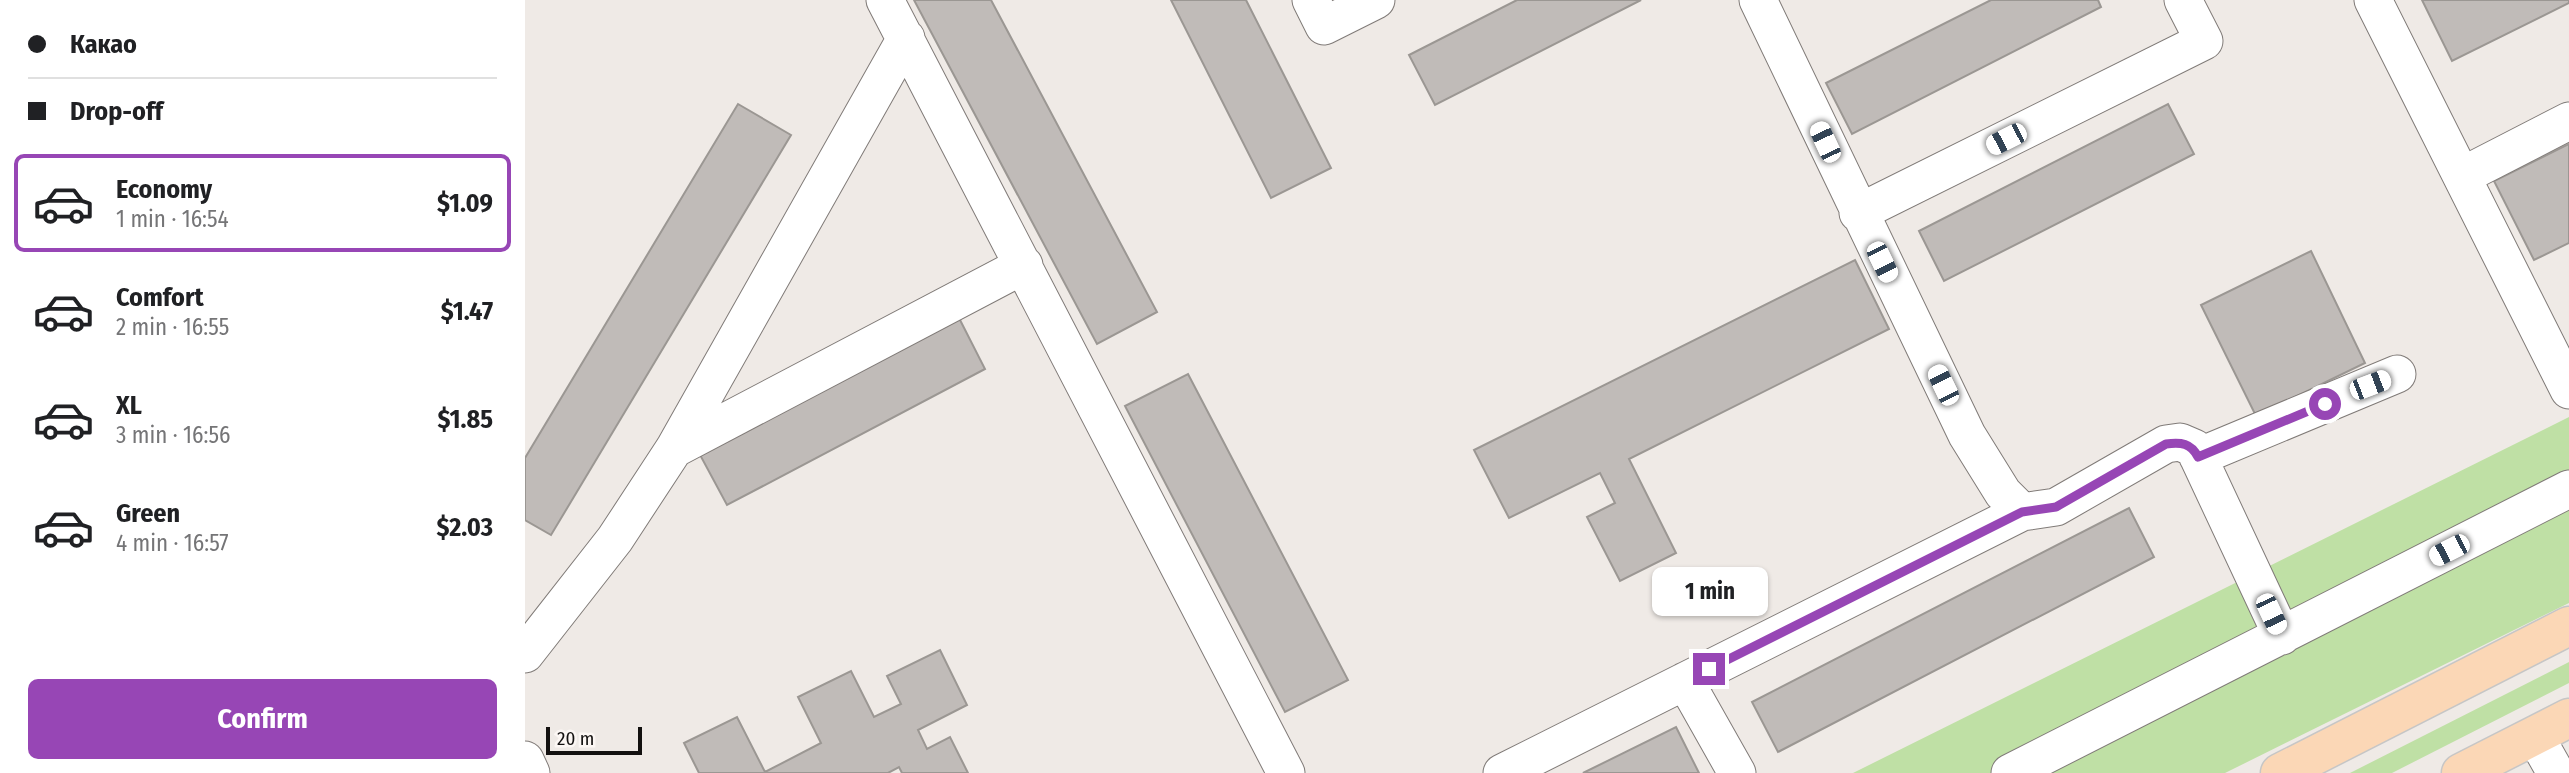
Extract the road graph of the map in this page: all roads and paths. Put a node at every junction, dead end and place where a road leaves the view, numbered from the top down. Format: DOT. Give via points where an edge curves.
graph roads {
  1 [pos="885,0"];
  2 [pos="1311,0"];
  3 [pos="1376,0"];
  4 [pos="1758,0"];
  5 [pos="2183,0"];
  6 [pos="2374,0"];
  7 [pos="906,38"];
  8 [pos="2569,121"];
  9 [pos="2462,176"];
  10 [pos="1858,213"];
  11 [pos="1024,265"];
  12 [pos="2397,374"];
  13 [pos="2569,390"];
  14 [pos="674,449"];
  15 [pos="2198,457"];
  16 [pos="2569,489"];
  17 [pos="2022,512"];
  18 [pos="2569,626"];
  19 [pos="2282,636"];
  20 [pos="525,654"];
  21 [pos="1685,681"];
  22 [pos="2569,718"];
  23 [pos="2535,736"];
  24 [pos="525,761"];
  25 [pos="531,773"];
  26 [pos="1286,773"];
  27 [pos="1501,773"];
  28 [pos="1737,773"];
  29 [pos="2010,773"];
  30 [pos="2280,773"];
  31 [pos="2461,773"];
  32 [pos="2556,773"];
  1 -- 7 [label="street"];
  2 -- 3 [label="street" via="1324,26"];
  4 -- 10 [label="street"];
  5 -- 10 [label="street" via="2204,41"];
  6 -- 9 [label="street"];
  7 -- 11 [label="street"];
  7 -- 14 [label="street"];
  8 -- 9 [label="street"];
  9 -- 13 [label="street"];
  10 -- 17 [label="street" via="1967,435 2003,493"];
  11 -- 14 [label="street"];
  11 -- 26 [label="street"];
  12 -- 15 [label="street"];
  14 -- 20 [label="street" via="614,539"];
  15 -- 17 [label="street" via="2194,448 2180,442 2166,444 2056,507"];
  15 -- 19 [label="street"];
  16 -- 19 [label="street"];
  17 -- 21 [label="street"];
  18 -- 30 [label="main road"];
  19 -- 29 [label="street"];
  21 -- 27 [label="street"];
  21 -- 28 [label="street"];
  22 -- 23 [label="main road"];
  23 -- 31 [label="main road"];
  23 -- 32 [label="street"];
  24 -- 25 [label="street"];
}
